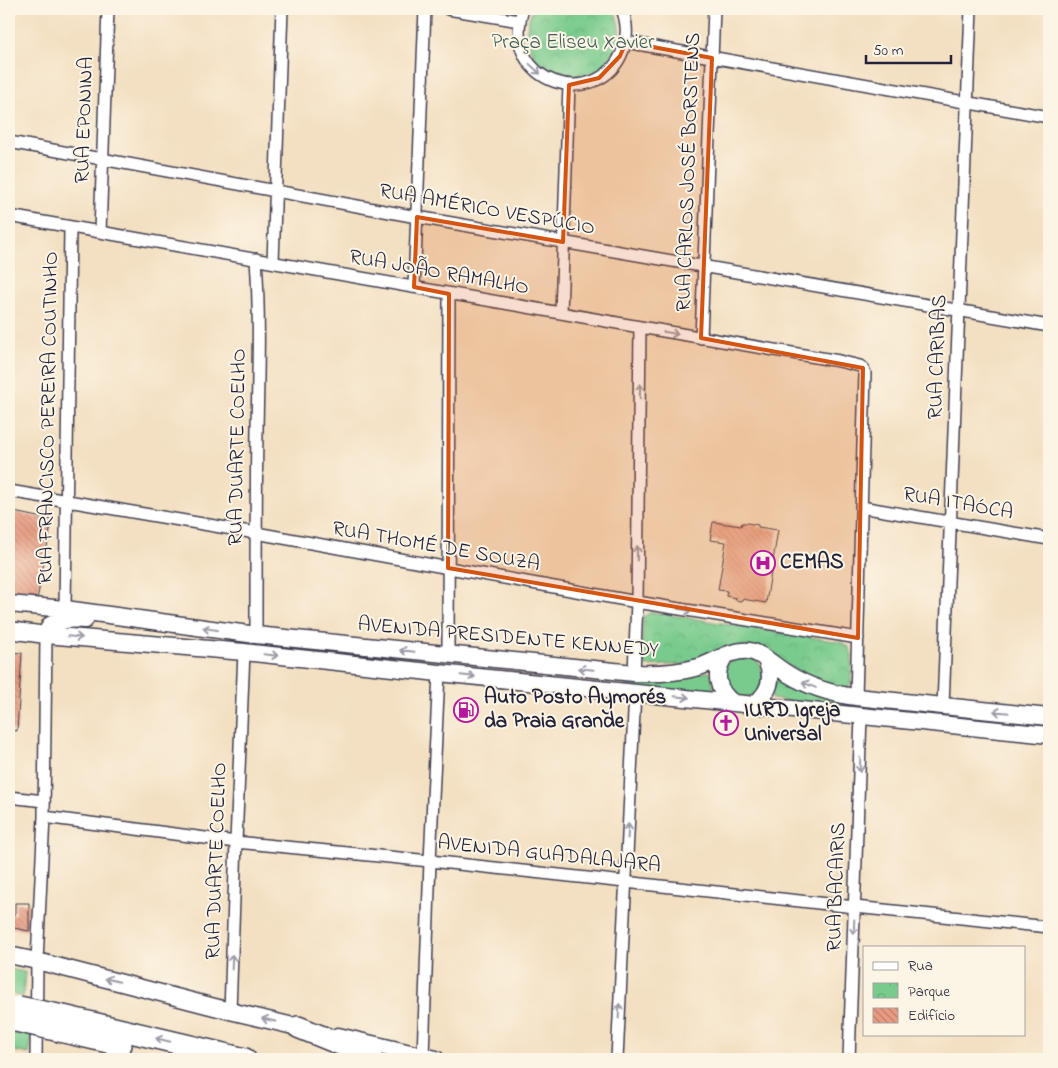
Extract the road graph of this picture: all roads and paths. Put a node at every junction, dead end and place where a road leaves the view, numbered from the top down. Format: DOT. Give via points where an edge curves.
graph roads {
  1 [pos="108,9"];
  2 [pos="282,9"];
  3 [pos="425,9"];
  4 [pos="448,9"];
  5 [pos="523,9"];
  6 [pos="622,9"];
  7 [pos="714,9"];
  8 [pos="971,9"];
  9 [pos="519,21"];
  10 [pos="626,42"];
  11 [pos="712,58"];
  12 [pos="568,85"];
  13 [pos="967,103"];
  14 [pos="1049,117"];
  15 [pos="9,142"];
  16 [pos="103,160"];
  17 [pos="276,192"];
  18 [pos="9,216"];
  19 [pos="417,217"];
  20 [pos="70,227"];
  21 [pos="100,232"];
  22 [pos="563,242"];
  23 [pos="256,259"];
  24 [pos="273,262"];
  25 [pos="704,266"];
  26 [pos="414,287"];
  27 [pos="450,294"];
  28 [pos="959,310"];
  29 [pos="561,313"];
  30 [pos="1049,326"];
  31 [pos="640,327"];
  32 [pos="702,338"];
  33 [pos="9,491"];
  34 [pos="67,501"];
  35 [pos="861,506"];
  36 [pos="950,522"];
  37 [pos="256,533"];
  38 [pos="1049,539"];
  39 [pos="448,568"];
  40 [pos="637,602"];
  41 [pos="9,604"];
  42 [pos="65,609"];
  43 [pos="122,618"];
  44 [pos="9,630"];
  45 [pos="46,635"];
  46 [pos="256,635"];
  47 [pos="858,638"];
  48 [pos="244,652"];
  49 [pos="448,655"];
  50 [pos="725,656"];
  51 [pos="766,660"];
  52 [pos="439,673"];
  53 [pos="634,673"];
  54 [pos="635,692"];
  55 [pos="856,697"];
  56 [pos="732,702"];
  57 [pos="752,705"];
  58 [pos="943,706"];
  59 [pos="861,716"];
  60 [pos="1049,717"];
  61 [pos="1049,735"];
  62 [pos="9,797"];
  63 [pos="44,800"];
  64 [pos="44,817"];
  65 [pos="236,842"];
  66 [pos="430,861"];
  67 [pos="626,882"];
  68 [pos="855,907"];
  69 [pos="1049,926"];
  70 [pos="9,956"];
  71 [pos="37,962"];
  72 [pos="230,1011"];
  73 [pos="13,1013"];
  74 [pos="61,1024"];
  75 [pos="298,1027"];
  76 [pos="430,1058"];
  77 [pos="36,1059"];
  78 [pos="181,1059"];
  79 [pos="245,1059"];
  80 [pos="372,1059"];
  81 [pos="617,1059"];
  82 [pos="849,1059"];
  1 -- 16 [label="street, RUA EPONINA"];
  2 -- 17 [label="street"];
  3 -- 19 [label="street"];
  4 -- 9 [label="street"];
  5 -- 9 [label="street"];
  6 -- 10 [label="street"];
  7 -- 11 [label="street, RUA CARLOS JOSÉ BORSTENS"];
  8 -- 13 [label="street, RUA CARIBAS"];
  9 -- 12 [label="street, one-way" via="518,36 530,64 554,82"];
  10 -- 11 [label="street"];
  10 -- 12 [label="street" via="611,69 599,78 584,84"];
  11 -- 13 [label="street"];
  11 -- 25 [label="street, RUA CARLOS JOSÉ BORSTENS"];
  12 -- 22 [label="street"];
  13 -- 14 [label="street"];
  13 -- 28 [label="street, RUA CARIBAS"];
  15 -- 16 [label="street, RUA AMÉRICO VESPÚCIO"];
  16 -- 17 [label="street, RUA AMÉRICO VESPÚCIO"];
  16 -- 21 [label="street, RUA EPONINA"];
  17 -- 19 [label="street, RUA AMÉRICO VESPÚCIO"];
  17 -- 24 [label="street"];
  18 -- 20 [label="street, RUA JOÃO RAMALHO"];
  19 -- 22 [label="street, RUA AMÉRICO VESPÚCIO"];
  19 -- 26 [label="street"];
  20 -- 21 [label="street, RUA JOÃO RAMALHO"];
  20 -- 34 [label="street, RUA FRANCISCO PEREIRA COUTINHO"];
  21 -- 23 [label="street, RUA JOÃO RAMALHO"];
  22 -- 25 [label="street, RUA AMÉRICO VESPÚCIO"];
  22 -- 29 [label="street"];
  23 -- 24 [label="street, RUA JOÃO RAMALHO"];
  23 -- 37 [label="street, RUA DUARTE COELHO"];
  24 -- 26 [label="street, RUA JOÃO RAMALHO"];
  25 -- 28 [label="street, RUA AMÉRICO VESPÚCIO"];
  25 -- 32 [label="street, RUA CARLOS JOSÉ BORSTENS"];
  26 -- 27 [label="street, RUA JOÃO RAMALHO"];
  27 -- 29 [label="street, RUA JOÃO RAMALHO"];
  27 -- 39 [label="street"];
  28 -- 30 [label="street, RUA AMÉRICO VESPÚCIO"];
  28 -- 36 [label="street, RUA CARIBAS"];
  29 -- 31 [label="street, RUA JOÃO RAMALHO"];
  31 -- 32 [label="street, RUA JOÃO RAMALHO, one-way"];
  40 -- 31 [label="street, one-way"];
  32 -- 35 [label="street, RUA JOÃO RAMALHO" via="856,364 863,368"];
  33 -- 34 [label="street, RUA THOMÉ DE SOUZA"];
  34 -- 37 [label="street, RUA THOMÉ DE SOUZA"];
  34 -- 42 [label="street, RUA FRANCISCO PEREIRA COUTINHO"];
  35 -- 36 [label="street, RUA ITAÓCA"];
  35 -- 47 [label="street"];
  36 -- 38 [label="street, RUA ITAÓCA"];
  36 -- 58 [label="street, RUA CARIBAS"];
  37 -- 39 [label="street, RUA THOMÉ DE SOUZA"];
  37 -- 46 [label="street, RUA DUARTE COELHO"];
  39 -- 40 [label="street, RUA THOMÉ DE SOUZA"];
  39 -- 49 [label="street"];
  40 -- 47 [label="street, RUA THOMÉ DE SOUZA, one-way"];
  40 -- 53 [label="street"];
  41 -- 42 [label="main road, AVENIDA PRESIDENTE KENNEDY"];
  42 -- 43 [label="main road, AVENIDA PRESIDENTE KENNEDY"];
  43 -- 45 [label="main road" via="57,622 50,625"];
  46 -- 43 [label="main road, AVENIDA PRESIDENTE KENNEDY, one-way"];
  44 -- 45 [label="main road, AVENIDA PRESIDENTE KENNEDY"];
  45 -- 48 [label="main road, AVENIDA PRESIDENTE KENNEDY, one-way"];
  45 -- 63 [label="street"];
  49 -- 46 [label="main road, AVENIDA PRESIDENTE KENNEDY, one-way"];
  47 -- 55 [label="street"];
  48 -- 52 [label="main road, AVENIDA PRESIDENTE KENNEDY, one-way"];
  48 -- 65 [label="street, RUA DUARTE COELHO"];
  53 -- 49 [label="main road, AVENIDA PRESIDENTE KENNEDY, one-way"];
  50 -- 51 [label="main road, AVENIDA PRESIDENTE KENNEDY" via="746,650 760,654"];
  50 -- 53 [label="main road, AVENIDA PRESIDENTE KENNEDY" via="677,672"];
  50 -- 56 [label="main road" via="717,678 722,692"];
  55 -- 51 [label="main road, AVENIDA PRESIDENTE KENNEDY, one-way" via="815,687"];
  51 -- 57 [label="main road" via="770,671 769,685 763,697"];
  52 -- 54 [label="main road, AVENIDA PRESIDENTE KENNEDY, one-way"];
  52 -- 66 [label="street"];
  54 -- 56 [label="main road, AVENIDA PRESIDENTE KENNEDY, one-way"];
  67 -- 54 [label="street, one-way"];
  55 -- 58 [label="main road, AVENIDA PRESIDENTE KENNEDY"];
  56 -- 57 [label="main road, AVENIDA PRESIDENTE KENNEDY"];
  57 -- 59 [label="main road, AVENIDA PRESIDENTE KENNEDY"];
  60 -- 58 [label="main road, AVENIDA PRESIDENTE KENNEDY, one-way"];
  59 -- 61 [label="main road, AVENIDA PRESIDENTE KENNEDY"];
  59 -- 68 [label="street, RUA BACAIRIS, one-way"];
  62 -- 63 [label="street"];
  63 -- 64 [label="street"];
  64 -- 65 [label="street, AVENIDA GUADALAJARA"];
  64 -- 71 [label="street"];
  65 -- 66 [label="street, AVENIDA GUADALAJARA"];
  72 -- 65 [label="street, RUA DUARTE COELHO, one-way"];
  66 -- 67 [label="street, AVENIDA GUADALAJARA"];
  66 -- 76 [label="street"];
  67 -- 68 [label="street, AVENIDA GUADALAJARA"];
  81 -- 67 [label="street, one-way"];
  68 -- 69 [label="street, AVENIDA GUADALAJARA"];
  68 -- 82 [label="street, RUA BACAIRIS, one-way"];
  70 -- 71 [label="main road"];
  72 -- 71 [label="main road, one-way"];
  71 -- 77 [label="street"];
  75 -- 72 [label="main road, one-way"];
  73 -- 74 [label="highway, bridge"];
  74 -- 78 [label="highway"];
  79 -- 74 [label="highway, one-way"];
  75 -- 76 [label="main road"];
  75 -- 80 [label="highway"];
}
